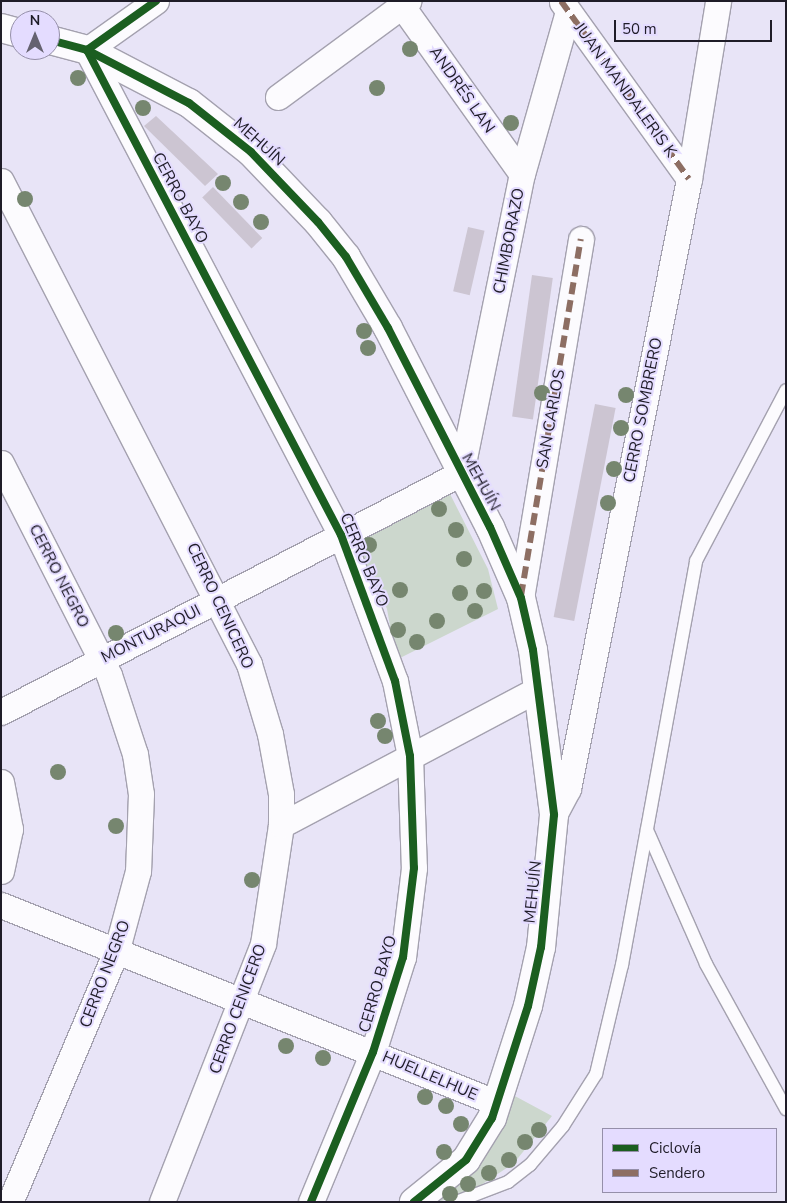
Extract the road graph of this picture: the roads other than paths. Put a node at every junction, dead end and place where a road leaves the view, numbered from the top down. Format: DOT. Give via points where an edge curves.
graph roads {
  1 [pos="156,1"];
  2 [pos="718,1"];
  3 [pos="405,4"];
  4 [pos="565,6"];
  5 [pos="60,43"];
  6 [pos="88,50"];
  7 [pos="278,97"];
  8 [pos="522,174"];
  9 [pos="689,179"];
  10 [pos="1,181"];
  11 [pos="581,239"];
  12 [pos="786,390"];
  13 [pos="1,463"];
  14 [pos="461,473"];
  15 [pos="341,535"];
  16 [pos="219,598"];
  17 [pos="521,598"];
  18 [pos="102,660"];
  19 [pos="538,689"];
  20 [pos="1,712"];
  21 [pos="410,756"];
  22 [pos="1,782"];
  23 [pos="554,814"];
  24 [pos="281,825"];
  25 [pos="646,830"];
  26 [pos="1,871"];
  27 [pos="1,905"];
  28 [pos="117,949"];
  29 [pos="244,1001"];
  30 [pos="373,1052"];
  31 [pos="497,1104"];
  32 [pos="786,1109"];
  33 [pos="10,1202"];
  34 [pos="162,1202"];
  35 [pos="311,1202"];
  36 [pos="414,1202"];
  37 [pos="456,1202"];
  1 -- 6 [label="street"];
  2 -- 9 [label="street, CERRO SOMBRERO"];
  3 -- 7 [label="street"];
  3 -- 8 [label="street, ANDRÉS LAN"];
  4 -- 8 [label="street, CHIMBORAZO"];
  4 -- 9 [label="street, JUAN MANDALERIS K"];
  5 -- 6 [label="street, MEHUÍN"];
  6 -- 14 [label="street, MEHUÍN" via="161,86 220,125 300,201 346,257 388,328"];
  6 -- 15 [label="street, CERRO BAYO"];
  8 -- 14 [label="street, CHIMBORAZO"];
  9 -- 23 [label="street, CERRO SOMBRERO" via="568,789"];
  10 -- 16 [label="street, CERRO CENICERO"];
  11 -- 17 [label="street, SAN CARLOS"];
  12 -- 25 [label="lane" via="696,561"];
  13 -- 18 [label="street, CERRO NEGRO"];
  14 -- 15 [label="street, MONTURAQUI"];
  14 -- 17 [label="street, MEHUÍN"];
  15 -- 16 [label="street, MONTURAQUI"];
  15 -- 21 [label="street, CERRO BAYO" via="392,672"];
  16 -- 18 [label="street, MONTURAQUI"];
  16 -- 24 [label="street, CERRO CENICERO" via="250,664 270,734"];
  17 -- 19 [label="street, MEHUÍN"];
  18 -- 20 [label="street, MONTURAQUI"];
  18 -- 28 [label="street, CERRO NEGRO" via="135,754 141,794 138,871"];
  19 -- 21 [label="street"];
  19 -- 23 [label="street, MEHUÍN"];
  21 -- 24 [label="street"];
  21 -- 30 [label="street, CERRO BAYO" via="414,868 410,918 404,957"];
  22 -- 26 [label="street" via="10,829"];
  23 -- 31 [label="street, MEHUÍN" via="540,947"];
  24 -- 29 [label="street, CERRO CENICERO" via="263,944"];
  25 -- 32 [label="lane" via="706,964"];
  25 -- 37 [label="lane" via="596,1074 563,1126 530,1165 508,1182"];
  27 -- 28 [label="street, HUELLELHUE"];
  28 -- 29 [label="street, HUELLELHUE"];
  28 -- 33 [label="street, CERRO NEGRO"];
  29 -- 30 [label="street, HUELLELHUE"];
  29 -- 34 [label="street, CERRO CENICERO"];
  30 -- 31 [label="street, HUELLELHUE"];
  30 -- 35 [label="street, CERRO BAYO"];
  31 -- 36 [label="street, MEHUÍN" via="466,1160"];
}
